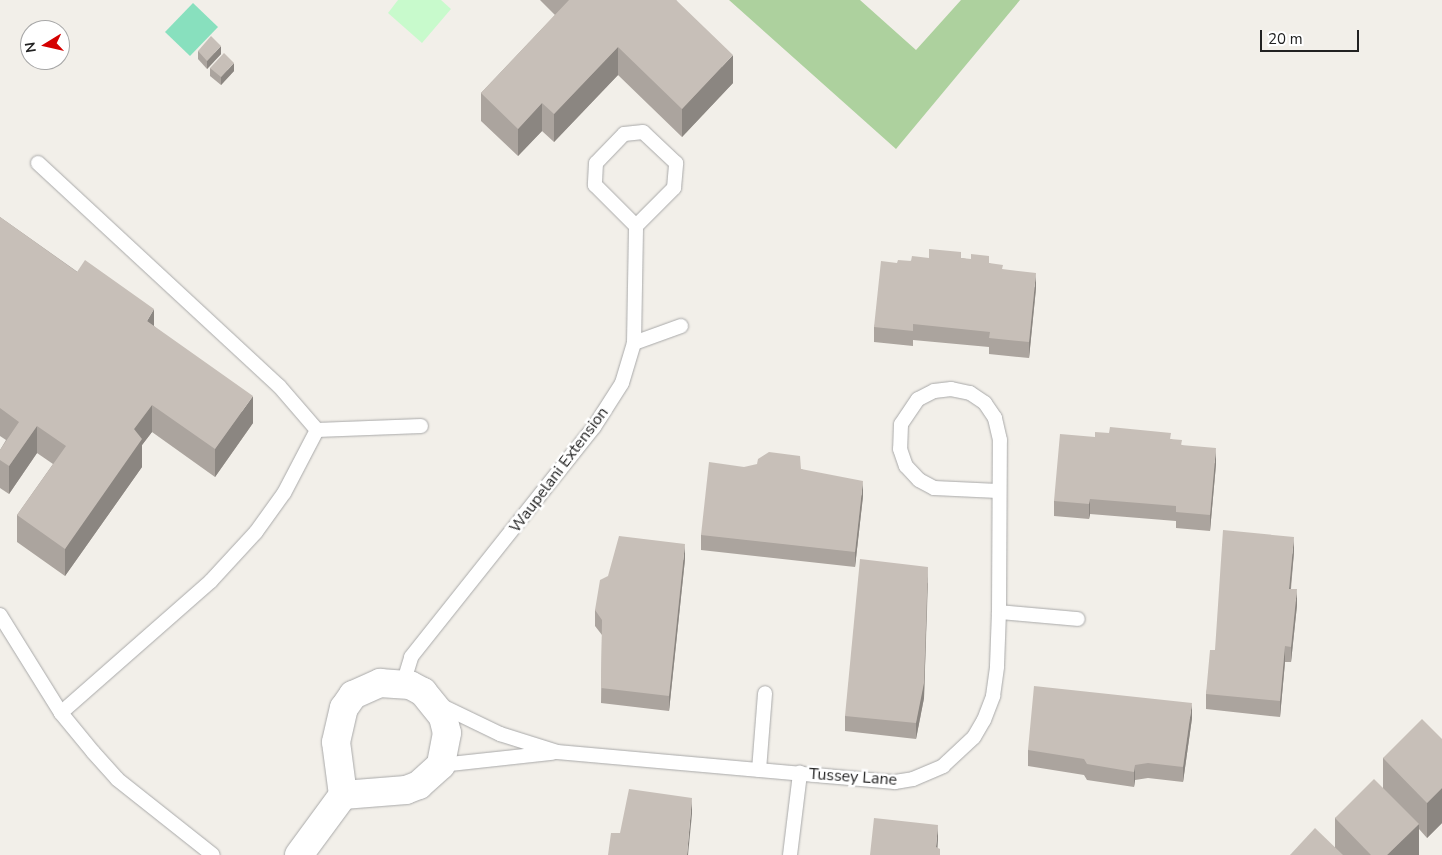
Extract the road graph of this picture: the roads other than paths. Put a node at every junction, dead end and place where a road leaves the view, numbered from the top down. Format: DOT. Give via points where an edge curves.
graph roads {
  1 [pos="38,164"];
  2 [pos="636,226"];
  3 [pos="681,326"];
  4 [pos="634,343"];
  5 [pos="421,426"];
  6 [pos="317,430"];
  7 [pos="998,490"];
  8 [pos="999,612"];
  9 [pos="0,615"];
  10 [pos="1078,618"];
  11 [pos="403,684"];
  12 [pos="765,693"];
  13 [pos="434,702"];
  14 [pos="61,713"];
  15 [pos="557,752"];
  16 [pos="441,765"];
  17 [pos="759,770"];
  18 [pos="800,773"];
  19 [pos="343,795"];
  20 [pos="213,855"];
  21 [pos="299,855"];
  22 [pos="790,855"];
  1 -- 6 [label="lane" via="272,380"];
  2 -- 2 [label="lane" via="674,188 676,163 643,132 624,134 596,163 595,185"];
  2 -- 4 [label="lane, Waupelani Extension"];
  3 -- 4 [label="lane"];
  4 -- 11 [label="lane, Waupelani Extension" via="622,383 594,427 411,657"];
  5 -- 6 [label="lane"];
  6 -- 14 [label="lane" via="284,493 256,532 211,581"];
  7 -- 7 [label="lane, Tussey Lane" via="1000,440 994,418 984,403 970,393 951,389 934,391 918,399 901,424 900,449 906,466 919,480 934,488"];
  7 -- 8 [label="lane, Tussey Lane"];
  8 -- 10 [label="lane"];
  8 -- 18 [label="lane, Tussey Lane" via="997,666 990,704 974,737 943,766 912,779 895,782"];
  9 -- 14 [label="lane"];
  11 -- 13 [label="street" via="423,692"];
  11 -- 19 [label="street" via="380,683 366,687 344,708 336,742"];
  12 -- 17 [label="lane"];
  13 -- 15 [label="lane, Tussey Lane" via="500,734"];
  13 -- 16 [label="street" via="447,733"];
  14 -- 20 [label="lane" via="117,779"];
  15 -- 16 [label="lane, Tussey Lane"];
  15 -- 17 [label="lane, Tussey Lane"];
  16 -- 19 [label="street" via="419,784 406,790"];
  17 -- 18 [label="lane, Tussey Lane"];
  18 -- 22 [label="lane"];
  19 -- 21 [label="street"];
}
